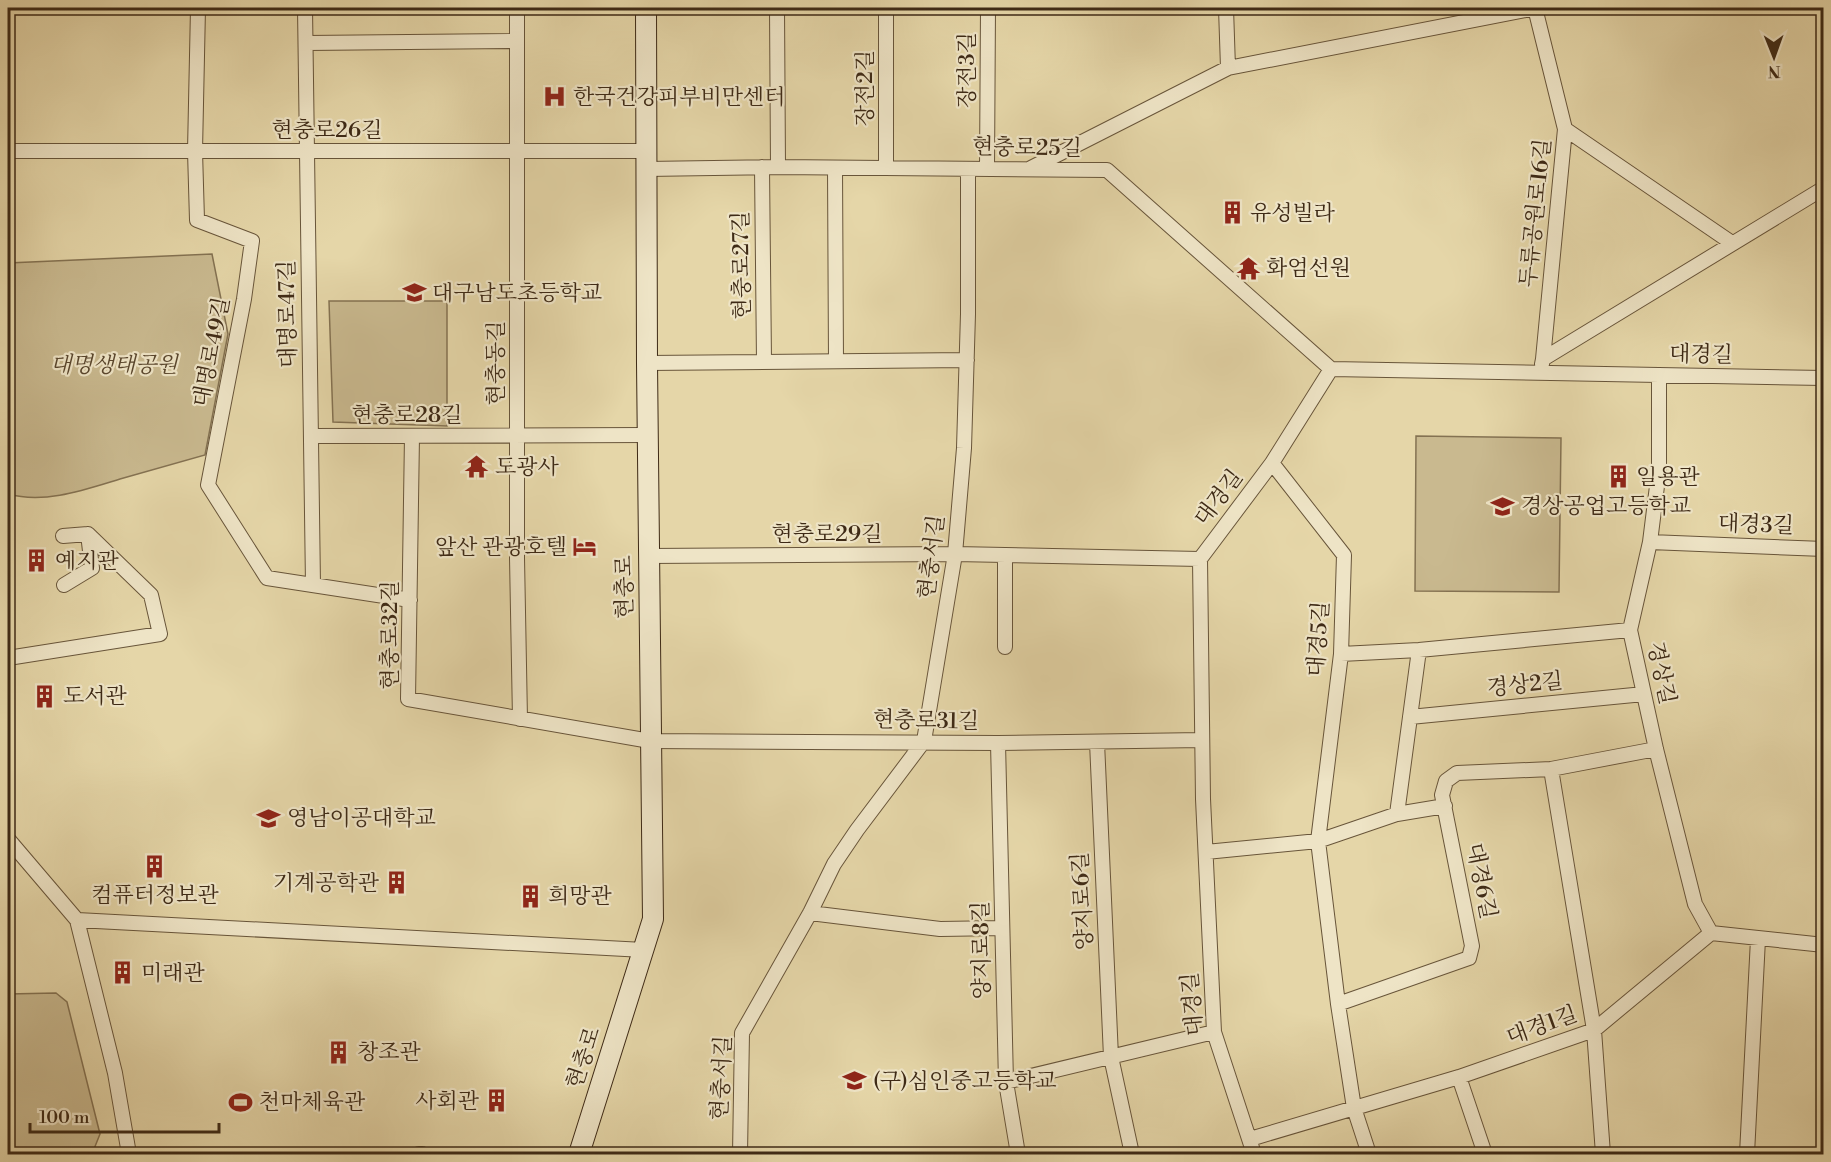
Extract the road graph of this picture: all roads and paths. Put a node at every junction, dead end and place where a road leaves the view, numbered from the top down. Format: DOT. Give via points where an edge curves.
graph roads {
  1 [pos="198,8"];
  2 [pos="305,8"];
  3 [pos="517,8"];
  4 [pos="646,8"];
  5 [pos="777,8"];
  6 [pos="886,8"];
  7 [pos="988,8"];
  8 [pos="1226,8"];
  9 [pos="1536,8"];
  10 [pos="517,41"];
  11 [pos="306,43"];
  12 [pos="1228,68"];
  13 [pos="1565,129"];
  14 [pos="8,151"];
  15 [pos="195,151"];
  16 [pos="307,151"];
  17 [pos="517,151"];
  18 [pos="646,160"];
  19 [pos="762,167"];
  20 [pos="778,167"];
  21 [pos="835,168"];
  22 [pos="886,168"];
  23 [pos="968,169"];
  24 [pos="987,169"];
  25 [pos="1029,170"];
  26 [pos="1824,188"];
  27 [pos="1732,243"];
  28 [pos="967,360"];
  29 [pos="764,361"];
  30 [pos="837,361"];
  31 [pos="647,363"];
  32 [pos="1542,366"];
  33 [pos="1331,369"];
  34 [pos="1659,375"];
  35 [pos="1824,378"];
  36 [pos="517,435"];
  37 [pos="647,435"];
  38 [pos="311,436"];
  39 [pos="412,436"];
  40 [pos="1272,462"];
  41 [pos="88,534"];
  42 [pos="63,536"];
  43 [pos="1650,542"];
  44 [pos="1824,549"];
  45 [pos="955,554"];
  46 [pos="1005,555"];
  47 [pos="648,556"];
  48 [pos="1200,559"];
  49 [pos="64,585"];
  50 [pos="313,585"];
  51 [pos="410,600"];
  52 [pos="1630,630"];
  53 [pos="1005,647"];
  54 [pos="1419,650"];
  55 [pos="1341,654"];
  56 [pos="8,658"];
  57 [pos="1644,694"];
  58 [pos="1410,717"];
  59 [pos="520,719"];
  60 [pos="1202,740"];
  61 [pos="650,741"];
  62 [pos="924,741"];
  63 [pos="1097,742"];
  64 [pos="998,743"];
  65 [pos="1656,749"];
  66 [pos="1551,769"];
  67 [pos="1444,806"];
  68 [pos="1397,814"];
  69 [pos="8,838"];
  70 [pos="1318,842"];
  71 [pos="1206,852"];
  72 [pos="810,913"];
  73 [pos="77,920"];
  74 [pos="1002,927"];
  75 [pos="1711,933"];
  76 [pos="1758,939"];
  77 [pos="1824,945"];
  78 [pos="644,950"];
  79 [pos="1338,1004"];
  80 [pos="1594,1030"];
  81 [pos="1214,1032"];
  82 [pos="1111,1057"];
  83 [pos="1459,1077"];
  84 [pos="1006,1082"];
  85 [pos="1354,1108"];
  86 [pos="1250,1139"];
  87 [pos="129,1155"];
  88 [pos="579,1155"];
  89 [pos="740,1155"];
  90 [pos="1018,1155"];
  91 [pos="1132,1155"];
  92 [pos="1254,1155"];
  93 [pos="1369,1155"];
  94 [pos="1485,1155"];
  95 [pos="1603,1155"];
  96 [pos="1747,1155"];
  1 -- 15 [label="street, 대명로49길"];
  2 -- 11 [label="street, 대명로47길"];
  3 -- 10 [label="street, 현충동길"];
  4 -- 18 [label="main road, 현충로"];
  5 -- 20 [label="street"];
  6 -- 22 [label="street, 장전2길"];
  7 -- 24 [label="street, 장전3길"];
  8 -- 12 [label="street"];
  9 -- 12 [label="street"];
  9 -- 13 [label="street"];
  10 -- 11 [label="street"];
  10 -- 17 [label="street, 현충동길"];
  11 -- 16 [label="street, 대명로47길"];
  12 -- 25 [label="street"];
  13 -- 27 [label="street, 두류공원로16길"];
  13 -- 32 [label="street, 두류공원로16길"];
  14 -- 15 [label="street, 현충로26길"];
  15 -- 16 [label="street, 현충로26길"];
  15 -- 50 [label="street, 대명로49길" via="197,220 252,241 208,485 267,578"];
  16 -- 17 [label="street, 현충로26길"];
  16 -- 38 [label="street, 대명로47길"];
  17 -- 18 [label="street, 현충로26길"];
  17 -- 36 [label="street, 현충동길"];
  18 -- 19 [label="street, 현충로25길"];
  18 -- 31 [label="main road, 현충로"];
  19 -- 20 [label="street, 현충로25길"];
  19 -- 29 [label="street, 현충로27길"];
  20 -- 21 [label="street, 현충로25길"];
  21 -- 22 [label="street, 현충로25길"];
  21 -- 30 [label="street"];
  22 -- 23 [label="street, 현충로25길"];
  23 -- 24 [label="street, 현충로25길"];
  23 -- 28 [label="street, 현충서길"];
  24 -- 25 [label="street, 현충로25길"];
  25 -- 33 [label="street, 현충로25길" via="1107,170"];
  26 -- 27 [label="street"];
  27 -- 32 [label="street"];
  28 -- 30 [label="street"];
  28 -- 45 [label="street, 현충서길"];
  29 -- 30 [label="street"];
  29 -- 31 [label="street"];
  31 -- 37 [label="main road, 현충로"];
  32 -- 33 [label="street, 대경길"];
  32 -- 34 [label="street, 대경길"];
  33 -- 40 [label="street, 대경길"];
  34 -- 35 [label="street, 대경길"];
  34 -- 43 [label="street" via="1659,470"];
  36 -- 37 [label="street, 현충로28길"];
  36 -- 39 [label="street, 현충로28길"];
  36 -- 59 [label="street, 현충동길"];
  37 -- 47 [label="main road, 현충로"];
  38 -- 39 [label="street, 현충로28길"];
  38 -- 50 [label="street, 대명로47길"];
  39 -- 51 [label="street, 현충로32길"];
  40 -- 48 [label="street, 대경길"];
  40 -- 55 [label="street, 대경5길" via="1344,555"];
  41 -- 42 [label="street"];
  41 -- 49 [label="street" via="92,568"];
  41 -- 56 [label="street" via="151,596 160,634"];
  43 -- 44 [label="street, 대경3길"];
  43 -- 52 [label="street"];
  45 -- 46 [label="street, 현충로29길"];
  45 -- 47 [label="street, 현충로29길"];
  45 -- 62 [label="street, 현충서길"];
  46 -- 48 [label="street, 현충로29길"];
  46 -- 53 [label="street"];
  47 -- 61 [label="main road, 현충로"];
  48 -- 60 [label="street, 대경길"];
  50 -- 51 [label="street, 대명로49길"];
  51 -- 59 [label="street, 현충로32길" via="408,699"];
  52 -- 54 [label="street, 경상길"];
  52 -- 57 [label="street, 경상길"];
  54 -- 55 [label="street, 경상길"];
  54 -- 58 [label="street"];
  55 -- 70 [label="street, 대경5길"];
  57 -- 58 [label="street, 경상2길"];
  57 -- 65 [label="street, 경상길"];
  58 -- 68 [label="street"];
  59 -- 61 [label="street, 현충로32길"];
  60 -- 63 [label="street, 현충로31길"];
  60 -- 71 [label="street, 대경길"];
  61 -- 62 [label="street, 현충로31길"];
  61 -- 78 [label="main road, 현충로" via="653,919"];
  62 -- 64 [label="street, 현충로31길"];
  62 -- 72 [label="street, 현충서길" via="834,864"];
  63 -- 64 [label="street, 현충로31길"];
  63 -- 82 [label="street, 양지로6길"];
  64 -- 74 [label="street, 양지로8길"];
  65 -- 66 [label="street, 대경6길"];
  65 -- 75 [label="street, 경상길" via="1695,904"];
  66 -- 67 [label="street, 대경6길" via="1457,773 1446,781"];
  66 -- 80 [label="street"];
  67 -- 68 [label="street"];
  67 -- 79 [label="street, 대경6길" via="1472,946 1469,958"];
  68 -- 70 [label="street"];
  69 -- 73 [label="street"];
  70 -- 71 [label="street"];
  70 -- 79 [label="street, 대경5길"];
  71 -- 81 [label="street, 대경길"];
  72 -- 74 [label="street" via="940,929"];
  72 -- 89 [label="street, 현충서길" via="742,1033"];
  73 -- 78 [label="street"];
  73 -- 87 [label="street" via="115,1073"];
  74 -- 84 [label="street, 양지로8길"];
  75 -- 76 [label="street"];
  75 -- 80 [label="street, 대경1길"];
  76 -- 77 [label="street"];
  76 -- 96 [label="street"];
  78 -- 88 [label="main road, 현충로"];
  79 -- 85 [label="street, 대경5길"];
  80 -- 83 [label="street, 대경1길"];
  80 -- 95 [label="street"];
  81 -- 82 [label="street"];
  81 -- 86 [label="street, 대경길"];
  82 -- 84 [label="street"];
  82 -- 91 [label="street, 양지로6길"];
  83 -- 85 [label="street, 대경1길"];
  83 -- 94 [label="street"];
  84 -- 90 [label="street, 양지로8길"];
  85 -- 86 [label="street, 대경1길"];
  85 -- 93 [label="street, 대경5길"];
  86 -- 92 [label="street, 대경길"];
}
